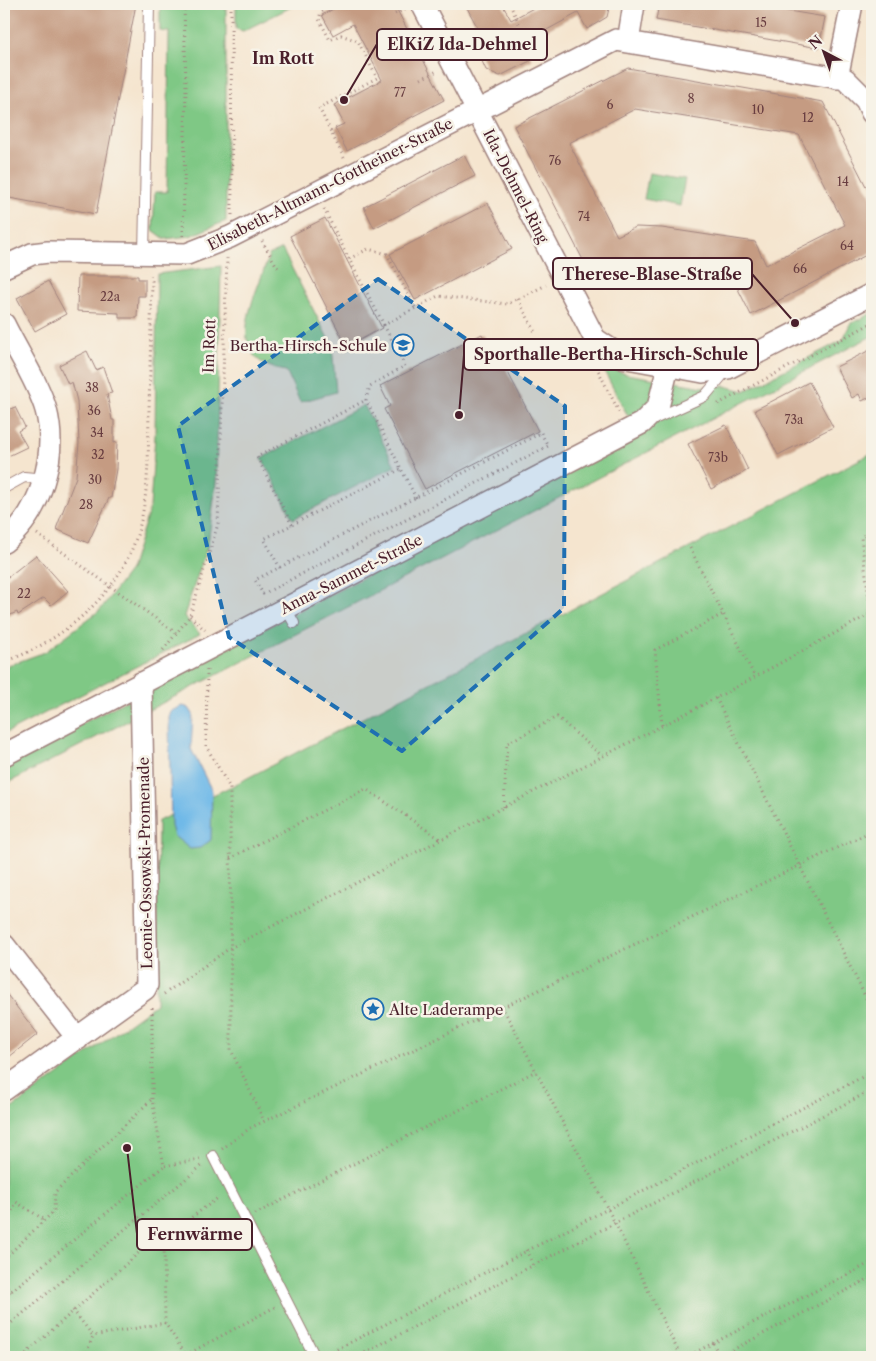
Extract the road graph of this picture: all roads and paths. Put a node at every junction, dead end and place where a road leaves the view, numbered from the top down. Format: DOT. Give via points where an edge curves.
graph roads {
  1 [pos="149,4"];
  2 [pos="184,4"];
  3 [pos="231,4"];
  4 [pos="336,4"];
  5 [pos="422,4"];
  6 [pos="512,4"];
  7 [pos="634,4"];
  8 [pos="852,4"];
  9 [pos="628,42"];
  10 [pos="544,75"];
  11 [pos="837,78"];
  12 [pos="478,109"];
  13 [pos="872,113"];
  14 [pos="341,151"];
  15 [pos="329,219"];
  16 [pos="254,225"];
  17 [pos="182,237"];
  18 [pos="230,237"];
  19 [pos="144,255"];
  20 [pos="349,259"];
  21 [pos="4,267"];
  22 [pos="279,270"];
  23 [pos="542,287"];
  24 [pos="872,294"];
  25 [pos="518,299"];
  26 [pos="416,308"];
  27 [pos="4,324"];
  28 [pos="384,325"];
  29 [pos="536,334"];
  30 [pos="595,339"];
  31 [pos="668,367"];
  32 [pos="728,368"];
  33 [pos="366,400"];
  34 [pos="635,427"];
  35 [pos="402,469"];
  36 [pos="45,478"];
  37 [pos="4,488"];
  38 [pos="416,498"];
  39 [pos="22,523"];
  40 [pos="292,525"];
  41 [pos="872,531"];
  42 [pos="4,542"];
  43 [pos="690,548"];
  44 [pos="280,568"];
  45 [pos="110,586"];
  46 [pos="723,614"];
  47 [pos="871,614"];
  48 [pos="176,634"];
  49 [pos="4,662"];
  50 [pos="207,668"];
  51 [pos="755,677"];
  52 [pos="147,687"];
  53 [pos="716,698"];
  54 [pos="662,725"];
  55 [pos="4,755"];
  56 [pos="602,756"];
  57 [pos="504,807"];
  58 [pos="872,831"];
  59 [pos="440,839"];
  60 [pos="230,858"];
  61 [pos="799,865"];
  62 [pos="4,945"];
  63 [pos="230,948"];
  64 [pos="172,989"];
  65 [pos="152,1002"];
  66 [pos="502,1006"];
  67 [pos="872,1010"];
  68 [pos="78,1038"];
  69 [pos="536,1071"];
  70 [pos="872,1072"];
  71 [pos="4,1090"];
  72 [pos="872,1090"];
  73 [pos="152,1099"];
  74 [pos="264,1122"];
  75 [pos="213,1156"];
  76 [pos="164,1166"];
  77 [pos="231,1191"];
  78 [pos="607,1208"];
  79 [pos="246,1219"];
  80 [pos="45,1220"];
  81 [pos="615,1223"];
  82 [pos="4,1229"];
  83 [pos="164,1238"];
  84 [pos="526,1250"];
  85 [pos="4,1259"];
  86 [pos="872,1262"];
  87 [pos="533,1265"];
  88 [pos="872,1277"];
  89 [pos="4,1284"];
  90 [pos="10,1292"];
  91 [pos="4,1297"];
  92 [pos="287,1300"];
  93 [pos="73,1310"];
  94 [pos="164,1323"];
  95 [pos="4,1329"];
  96 [pos="93,1336"];
  97 [pos="713,1343"];
  98 [pos="187,1356"];
  99 [pos="22,1357"];
  100 [pos="85,1357"];
  101 [pos="315,1357"];
  102 [pos="320,1357"];
  103 [pos="356,1357"];
  104 [pos="682,1357"];
  105 [pos="686,1357"];
  106 [pos="720,1357"];
  1 -- 19 [label="lane"];
  2 -- 17 [label="path" via="186,88"];
  3 -- 18 [label="path, Im Rott"];
  4 -- 14 [label="path" via="321,12 319,19 330,40 341,35 358,41 377,78 319,108"];
  5 -- 12 [label="street, Ida-Dehmel-Ring"];
  6 -- 10 [label="path"];
  7 -- 9 [label="street"];
  8 -- 11 [label="street"];
  9 -- 10 [label="street, Elisabeth-Altmann-Gottheiner-Straße" via="616,40"];
  9 -- 11 [label="street, Elisabeth-Altmann-Gottheiner-Straße"];
  10 -- 12 [label="street, Elisabeth-Altmann-Gottheiner-Straße"];
  11 -- 13 [label="street" via="845,79 866,100"];
  12 -- 16 [label="street, Elisabeth-Altmann-Gottheiner-Straße"];
  12 -- 30 [label="street, Ida-Dehmel-Ring"];
  15 -- 20 [label="path"];
  16 -- 18 [label="street, Elisabeth-Altmann-Gottheiner-Straße"];
  16 -- 22 [label="path"];
  18 -- 19 [label="street, Elisabeth-Altmann-Gottheiner-Straße" via="187,254"];
  18 -- 48 [label="path, Im Rott" via="226,271 218,524 190,616"];
  19 -- 21 [label="street, Elisabeth-Altmann-Gottheiner-Straße" via="48,252 32,254"];
  19 -- 45 [label="path" via="152,281 146,484 143,511 132,550"];
  20 -- 26 [label="path" via="368,249 387,254"];
  20 -- 28 [label="path"];
  23 -- 25 [label="path"];
  24 -- 32 [label="street, Ida-Dehmel-Ring"];
  25 -- 26 [label="path" via="508,304 438,296"];
  25 -- 29 [label="path"];
  26 -- 28 [label="path"];
  27 -- 36 [label="street" via="46,411"];
  28 -- 33 [label="path" via="405,366 370,386"];
  30 -- 31 [label="street, Ida-Dehmel-Ring" via="622,357"];
  30 -- 34 [label="path" via="587,349"];
  31 -- 32 [label="street, Ida-Dehmel-Ring" via="703,372"];
  31 -- 34 [label="street, Anna-Sammet-Straße" via="658,408"];
  32 -- 34 [label="lane" via="705,396"];
  33 -- 35 [label="path"];
  33 -- 40 [label="path" via="257,458"];
  34 -- 52 [label="street, Anna-Sammet-Straße" via="290,616"];
  35 -- 38 [label="path"];
  35 -- 40 [label="path"];
  36 -- 37 [label="lane" via="24,477"];
  36 -- 39 [label="street"];
  38 -- 44 [label="path"];
  38 -- 44 [label="path" via="541,433 548,446 263,594 255,580"];
  39 -- 42 [label="street"];
  39 -- 45 [label="path"];
  40 -- 44 [label="path" via="264,538"];
  41 -- 47 [label="path" via="862,537"];
  43 -- 46 [label="path"];
  45 -- 48 [label="path"];
  45 -- 49 [label="path" via="89,610 58,635 26,654"];
  46 -- 51 [label="path"];
  46 -- 54 [label="path" via="655,650"];
  47 -- 51 [label="path"];
  48 -- 52 [label="path, Im Rott" via="157,659"];
  50 -- 60 [label="path" via="206,746 230,788"];
  51 -- 53 [label="path"];
  52 -- 55 [label="street, Anna-Sammet-Straße"];
  52 -- 68 [label="street, Leonie-Ossowski-Promenade" via="147,985"];
  53 -- 54 [label="path"];
  53 -- 61 [label="path"];
  54 -- 56 [label="path"];
  56 -- 57 [label="path"];
  56 -- 57 [label="path" via="557,717 507,743"];
  57 -- 59 [label="path"];
  58 -- 61 [label="path"];
  59 -- 60 [label="path" via="366,789"];
  59 -- 63 [label="path"];
  60 -- 63 [label="path"];
  61 -- 66 [label="path"];
  61 -- 67 [label="path"];
  62 -- 68 [label="street"];
  63 -- 64 [label="path"];
  63 -- 74 [label="path" via="231,1050"];
  65 -- 73 [label="path"];
  66 -- 69 [label="path"];
  66 -- 74 [label="path"];
  68 -- 71 [label="street, Leonie-Ossowski-Promenade"];
  69 -- 78 [label="path"];
  69 -- 79 [label="path"];
  70 -- 78 [label="path"];
  72 -- 81 [label="path"];
  73 -- 76 [label="path"];
  73 -- 80 [label="path" via="55,1192 54,1211"];
  74 -- 75 [label="path" via="250,1128"];
  75 -- 76 [label="path"];
  75 -- 77 [label="lane"];
  75 -- 95 [label="path"];
  76 -- 90 [label="path"];
  77 -- 79 [label="lane"];
  77 -- 83 [label="path"];
  78 -- 81 [label="path"];
  78 -- 84 [label="path"];
  79 -- 92 [label="lane"];
  80 -- 82 [label="path" via="16,1202"];
  80 -- 85 [label="path"];
  81 -- 87 [label="path"];
  81 -- 104 [label="path"];
  83 -- 93 [label="path" via="144,1248"];
  83 -- 94 [label="path"];
  84 -- 87 [label="path"];
  84 -- 102 [label="path"];
  86 -- 97 [label="path"];
  87 -- 103 [label="path"];
  88 -- 106 [label="path"];
  89 -- 90 [label="path"];
  90 -- 91 [label="path"];
  92 -- 98 [label="path"];
  92 -- 101 [label="lane"];
  93 -- 96 [label="path"];
  93 -- 99 [label="path"];
  94 -- 96 [label="path"];
  94 -- 98 [label="path"];
  96 -- 100 [label="path"];
  97 -- 105 [label="path"];
  97 -- 106 [label="path"];
}
